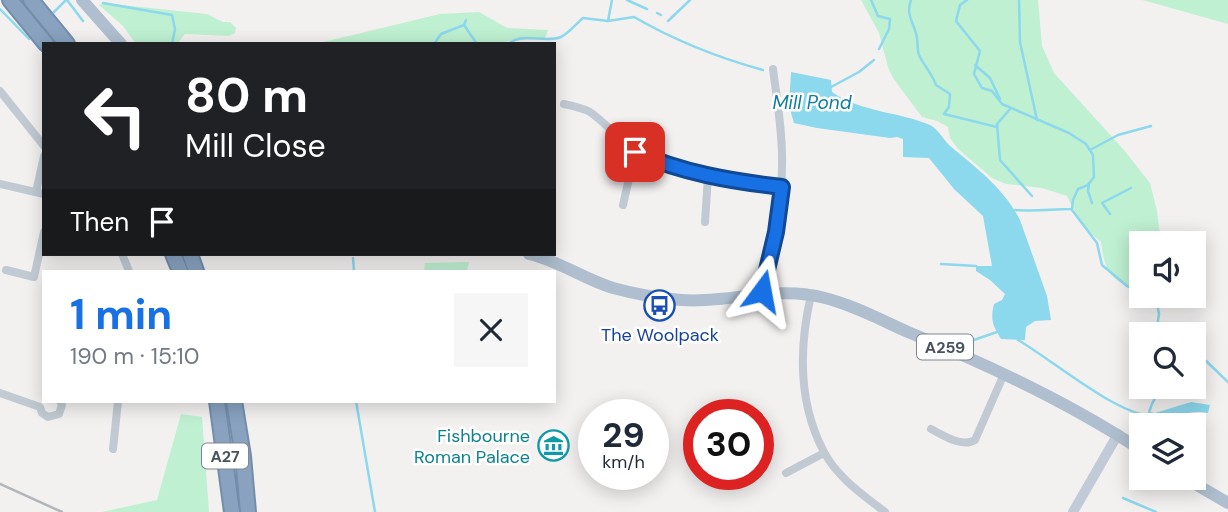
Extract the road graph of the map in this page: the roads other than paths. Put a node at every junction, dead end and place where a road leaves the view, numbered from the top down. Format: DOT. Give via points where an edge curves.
graph roads {
  1 [pos="10,0"];
  2 [pos="31,0"];
  3 [pos="82,0"];
  4 [pos="44,42"];
  5 [pos="65,42"];
  6 [pos="119,42"];
  7 [pos="773,69"];
  8 [pos="0,91"];
  9 [pos="564,103"];
  10 [pos="42,144"];
  11 [pos="635,152"];
  12 [pos="42,174"];
  13 [pos="708,176"];
  14 [pos="0,184"];
  15 [pos="782,187"];
  16 [pos="40,193"];
  17 [pos="623,205"];
  18 [pos="705,222"];
  19 [pos="42,241"];
  20 [pos="535,256"];
  21 [pos="6,270"];
  22 [pos="762,295"];
  23 [pos="811,295"];
  24 [pos="1004,374"];
  25 [pos="0,393"];
  26 [pos="42,403"];
  27 [pos="60,403"];
  28 [pos="118,403"];
  29 [pos="217,403"];
  30 [pos="234,403"];
  31 [pos="931,429"];
  32 [pos="1118,435"];
  33 [pos="1129,442"];
  34 [pos="113,449"];
  35 [pos="824,453"];
  36 [pos="786,473"];
  37 [pos="1206,490"];
  38 [pos="1228,503"];
  39 [pos="232,512"];
  40 [pos="248,512"];
  41 [pos="885,512"];
  42 [pos="1073,512"];
  1 -- 4 [label="highway"];
  2 -- 5 [label="highway"];
  3 -- 6 [label="main road"];
  7 -- 15 [label="street"];
  8 -- 10 [label="street"];
  9 -- 11 [label="street" via="588,111"];
  11 -- 13 [label="street"];
  11 -- 17 [label="street"];
  12 -- 16 [label="street"];
  13 -- 15 [label="street"];
  13 -- 18 [label="street"];
  14 -- 16 [label="street"];
  15 -- 22 [label="street"];
  19 -- 21 [label="street" via="34,276"];
  20 -- 22 [label="main road, A259" via="612,288 673,300"];
  22 -- 23 [label="main road, A259"];
  23 -- 24 [label="main road, A259" via="850,307"];
  23 -- 35 [label="street" via="803,341 804,395"];
  24 -- 31 [label="street" via="975,440 963,443"];
  24 -- 32 [label="main road, A259"];
  25 -- 26 [label="street"];
  26 -- 27 [label="street" via="45,415 54,417"];
  28 -- 34 [label="street"];
  29 -- 39 [label="highway, A27"];
  30 -- 40 [label="highway, A27"];
  32 -- 33 [label="main road, A259"];
  32 -- 42 [label="street"];
  35 -- 36 [label="street"];
  35 -- 41 [label="street" via="856,490"];
  37 -- 38 [label="main road"];
}
